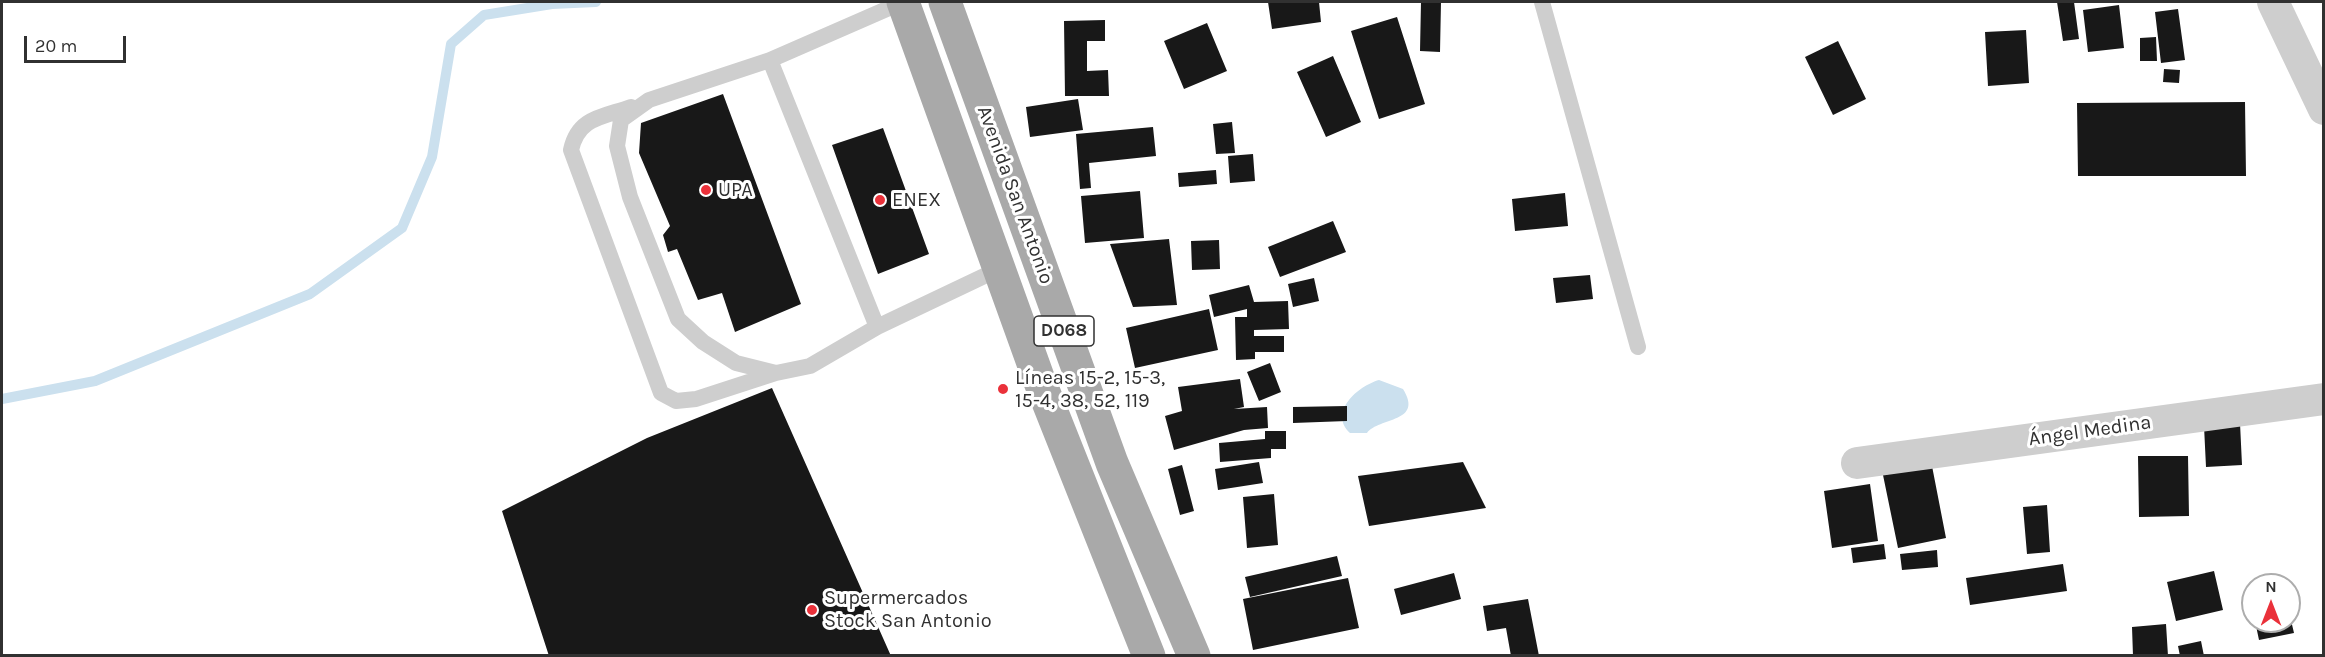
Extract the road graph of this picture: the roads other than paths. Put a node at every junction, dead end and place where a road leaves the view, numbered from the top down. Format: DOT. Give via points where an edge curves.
graph roads {
  1 [pos="903,2"];
  2 [pos="945,2"];
  3 [pos="1542,2"];
  4 [pos="2273,2"];
  5 [pos="770,60"];
  6 [pos="649,100"];
  7 [pos="2324,110"];
  8 [pos="999,269"];
  9 [pos="877,327"];
  10 [pos="1638,347"];
  11 [pos="776,373"];
  12 [pos="2324,399"];
  13 [pos="1857,463"];
  14 [pos="1149,656"];
  15 [pos="1194,656"];
  1 -- 5 [label="lane"];
  1 -- 8 [label="main road, Avenida San Antonio / D068"];
  2 -- 15 [label="main road, Avenida San Antonio / D068" via="1112,463"];
  3 -- 10 [label="lane"];
  4 -- 7 [label="street"];
  5 -- 6 [label="lane"];
  5 -- 9 [label="lane"];
  6 -- 11 [label="lane" via="621,120 617,146 630,197 678,319 703,342 736,363"];
  6 -- 11 [label="lane" via="583,124 574,135 570,150 660,393 676,401 696,399"];
  8 -- 9 [label="lane"];
  8 -- 14 [label="main road, Avenida San Antonio / D068"];
  9 -- 11 [label="lane" via="810,366"];
  12 -- 13 [label="street, Ángel Medina"];
}
